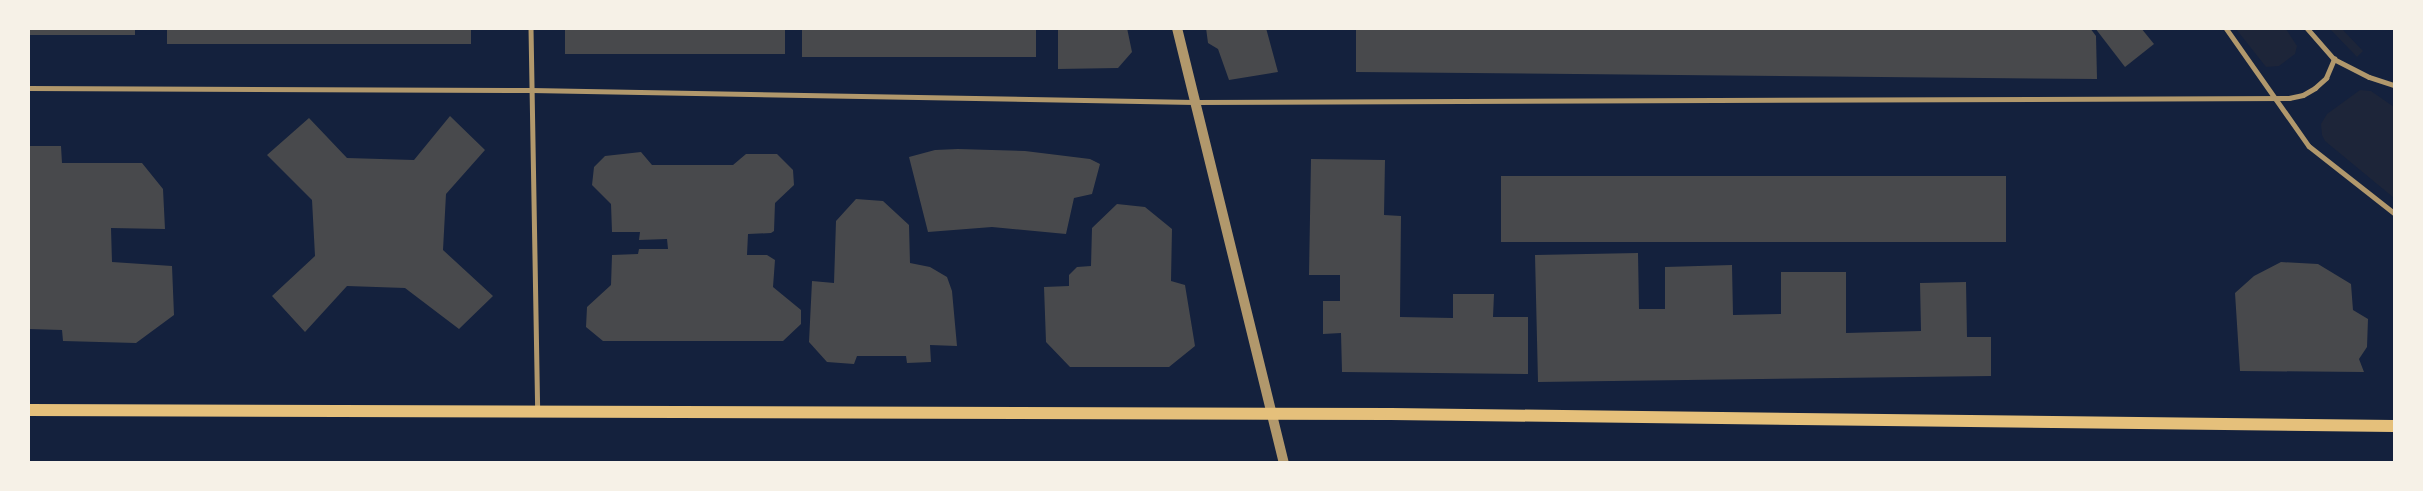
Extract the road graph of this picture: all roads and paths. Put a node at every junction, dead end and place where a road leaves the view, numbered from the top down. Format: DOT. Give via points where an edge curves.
graph roads {
  1 [pos="531,28"];
  2 [pos="1177,28"];
  3 [pos="2226,28"];
  4 [pos="2307,28"];
  5 [pos="2334,59"];
  6 [pos="2394,85"];
  7 [pos="28,88"];
  8 [pos="531,90"];
  9 [pos="2275,98"];
  10 [pos="1194,102"];
  11 [pos="2394,213"];
  12 [pos="28,410"];
  13 [pos="538,412"];
  14 [pos="1273,414"];
  15 [pos="2394,426"];
  16 [pos="1284,462"];
  1 -- 8 [label="lane"];
  2 -- 10 [label="street"];
  3 -- 9 [label="lane"];
  4 -- 5 [label="lane"];
  5 -- 6 [label="lane"];
  5 -- 9 [label="lane" via="2326,78 2315,88 2303,95"];
  7 -- 8 [label="lane"];
  8 -- 10 [label="lane"];
  8 -- 13 [label="lane"];
  9 -- 10 [label="lane"];
  9 -- 11 [label="lane" via="2309,146"];
  10 -- 14 [label="street"];
  12 -- 13 [label="main road"];
  13 -- 14 [label="main road"];
  14 -- 15 [label="main road"];
  14 -- 16 [label="street"];
}
